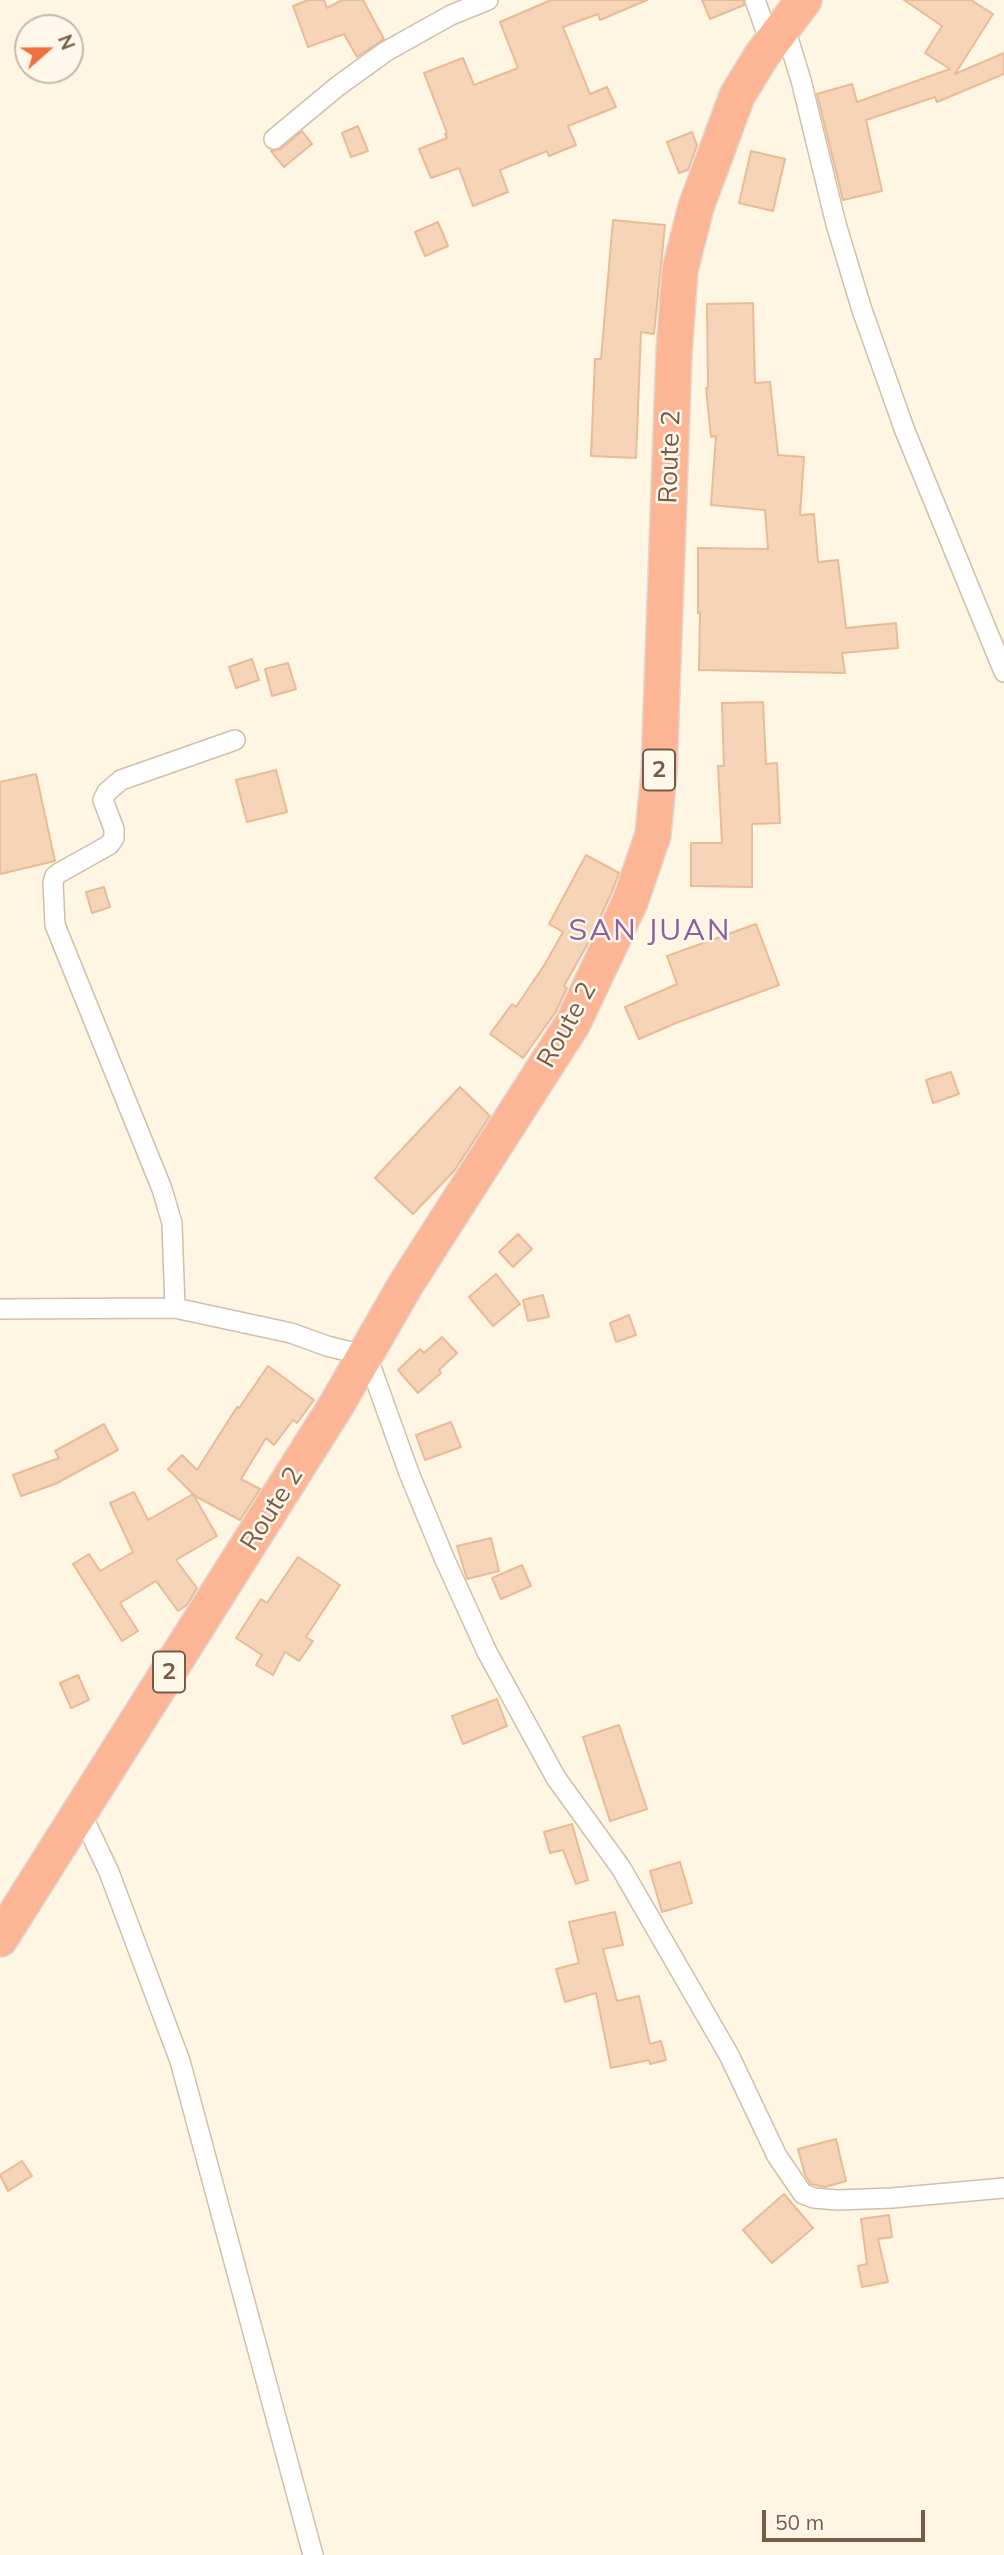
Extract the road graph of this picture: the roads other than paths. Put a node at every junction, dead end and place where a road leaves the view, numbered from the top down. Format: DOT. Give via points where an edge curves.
graph roads {
  1 [pos="488,0"];
  2 [pos="755,0"];
  3 [pos="780,31"];
  4 [pos="274,139"];
  5 [pos="1004,672"];
  6 [pos="235,740"];
  7 [pos="0,1308"];
  8 [pos="175,1308"];
  9 [pos="361,1365"];
  10 [pos="81,1813"];
  11 [pos="0,1939"];
  12 [pos="1004,2188"];
  13 [pos="313,2555"];
  1 -- 4 [label="street" via="385,52"];
  2 -- 3 [label="street"];
  3 -- 5 [label="street" via="801,80 862,310 905,431"];
  3 -- 9 [label="highway, Route 2 / 2" via="737,96 696,207 680,270 653,835 630,902 573,1023 406,1284"];
  6 -- 8 [label="street" via="121,780 103,800 114,838 55,876 53,883 55,925 172,1223"];
  7 -- 8 [label="street"];
  8 -- 9 [label="street" via="291,1333"];
  9 -- 10 [label="highway, Route 2 / 2"];
  9 -- 12 [label="street" via="487,1652 556,1778 621,1868 729,2055 777,2156 803,2194 851,2199"];
  10 -- 11 [label="highway, Route 2 / 2"];
  10 -- 13 [label="street" via="109,1872 180,2061"];
}
